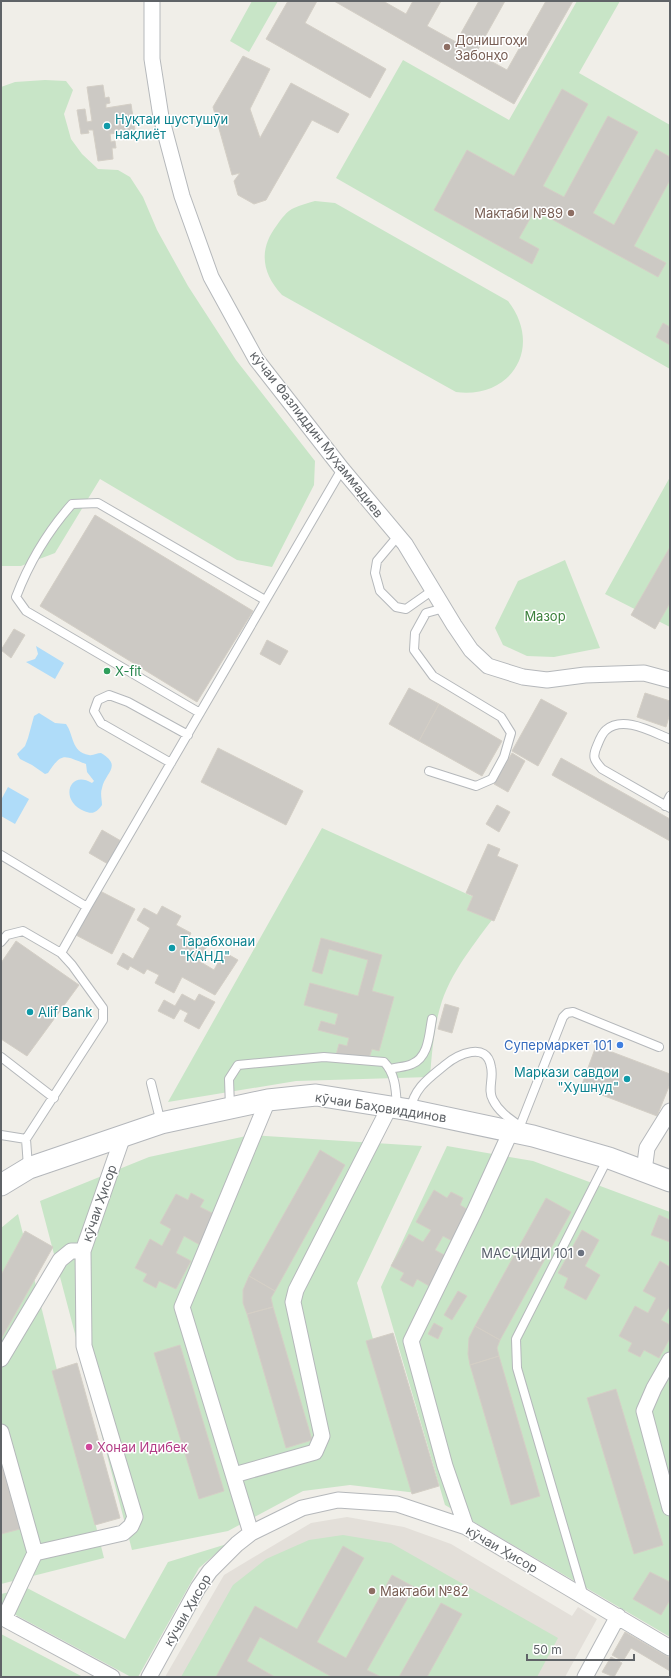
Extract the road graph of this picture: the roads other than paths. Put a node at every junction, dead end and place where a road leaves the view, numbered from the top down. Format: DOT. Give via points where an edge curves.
graph roads {
  1 [pos="152,1"];
  2 [pos="342,469"];
  3 [pos="398,536"];
  4 [pos="433,590"];
  5 [pos="266,600"];
  6 [pos="444,608"];
  7 [pos="670,680"];
  8 [pos="200,713"];
  9 [pos="188,735"];
  10 [pos="670,738"];
  11 [pos="171,763"];
  12 [pos="429,771"];
  13 [pos="670,796"];
  14 [pos="668,807"];
  15 [pos="1,855"];
  16 [pos="87,906"];
  17 [pos="1,942"];
  18 [pos="60,953"];
  19 [pos="432,1019"];
  20 [pos="659,1047"];
  21 [pos="1,1057"];
  22 [pos="390,1069"];
  23 [pos="151,1083"];
  24 [pos="54,1098"];
  25 [pos="268,1100"];
  26 [pos="230,1107"];
  27 [pos="399,1109"];
  28 [pos="670,1111"];
  29 [pos="161,1123"];
  30 [pos="521,1131"];
  31 [pos="1,1135"];
  32 [pos="123,1136"];
  33 [pos="26,1139"];
  34 [pos="609,1158"];
  35 [pos="28,1168"];
  36 [pos="644,1171"];
  37 [pos="670,1181"];
  38 [pos="1,1185"];
  39 [pos="82,1250"];
  40 [pos="1,1360"];
  41 [pos="670,1360"];
  42 [pos="1,1432"];
  43 [pos="234,1475"];
  44 [pos="670,1508"];
  45 [pos="466,1527"];
  46 [pos="252,1534"];
  47 [pos="35,1553"];
  48 [pos="584,1597"];
  49 [pos="618,1616"];
  50 [pos="2,1618"];
  51 [pos="670,1648"];
  52 [pos="112,1677"];
  53 [pos="149,1677"];
  54 [pos="585,1677"];
  1 -- 2 [label="street, кӯчаи Фазлиддин Муҳаммадиев" via="152,59 161,117 182,196 211,277 256,359"];
  2 -- 3 [label="street, кӯчаи Фазлиддин Муҳаммадиев"];
  2 -- 5 [label="lane"];
  3 -- 4 [label="street, кӯчаи Фазлиддин Муҳаммадиев"];
  3 -- 4 [label="lane" via="377,562 375,573 380,591 396,607 406,609"];
  4 -- 6 [label="street, кӯчаи Фазлиддин Муҳаммадиев"];
  5 -- 8 [label="lane"];
  5 -- 8 [label="lane" via="98,503 72,504 54,524 24,576 16,597 26,611"];
  6 -- 7 [label="street, кӯчаи Фазлиддин Муҳаммадиев" via="471,650 488,666 547,680 585,675 644,673"];
  6 -- 12 [label="lane" via="426,614 415,633 414,650 433,676 501,717 511,733 504,757 492,779 476,786"];
  8 -- 9 [label="lane"];
  9 -- 11 [label="lane"];
  9 -- 11 [label="lane" via="128,702 109,695 98,700 94,711 101,723"];
  10 -- 14 [label="lane" via="638,726 613,726 605,730 593,754 594,760 602,769"];
  11 -- 16 [label="lane"];
  13 -- 14 [label="lane"];
  15 -- 16 [label="lane"];
  16 -- 18 [label="lane"];
  17 -- 18 [label="lane" via="6,935 22,931"];
  18 -- 24 [label="lane" via="72,965 103,1008 103,1020"];
  19 -- 22 [label="lane" via="426,1050 421,1058 413,1064"];
  20 -- 30 [label="lane" via="573,1012 567,1013 563,1017"];
  21 -- 24 [label="lane"];
  22 -- 26 [label="lane" via="384,1062 324,1057 238,1064 229,1079"];
  22 -- 27 [label="lane"];
  23 -- 29 [label="lane"];
  24 -- 33 [label="lane"];
  25 -- 26 [label="street, кӯчаи Баҳовиддинов"];
  25 -- 27 [label="street, кӯчаи Баҳовиддинов" via="316,1095"];
  25 -- 43 [label="street" via="182,1307"];
  26 -- 29 [label="street, кӯчаи Баҳовиддинов"];
  27 -- 30 [label="street, кӯчаи Баҳовиддинов"];
  27 -- 30 [label="lane" via="420,1086 452,1060 465,1052 476,1051 487,1057 491,1065 492,1099"];
  27 -- 43 [label="street" via="296,1290 293,1302 322,1436 320,1444 315,1452"];
  28 -- 36 [label="street" via="647,1148"];
  29 -- 32 [label="street, кӯчаи Баҳовиддинов"];
  30 -- 34 [label="street, кӯчаи Баҳовиддинов"];
  30 -- 45 [label="street" via="474,1212 411,1341 445,1466"];
  31 -- 33 [label="lane"];
  32 -- 35 [label="street, кӯчаи Баҳовиддинов"];
  32 -- 39 [label="street, кӯчаи Ҳисор"];
  33 -- 35 [label="lane"];
  34 -- 36 [label="street, кӯчаи Баҳовиддинов"];
  34 -- 48 [label="lane" via="516,1339 517,1368"];
  35 -- 38 [label="street, кӯчаи Баҳовиддинов"];
  36 -- 37 [label="street, кӯчаи Баҳовиддинов"];
  39 -- 40 [label="street, кӯчаи Ҳисор" via="71,1251 60,1260"];
  39 -- 47 [label="street" via="84,1346 135,1517 131,1526 123,1533"];
  41 -- 44 [label="street" via="644,1411"];
  42 -- 47 [label="street"];
  43 -- 46 [label="street"];
  45 -- 46 [label="street, кӯчаи Ҳисор" via="397,1504 338,1500 302,1508"];
  45 -- 48 [label="street, кӯчаи Ҳисор"];
  46 -- 53 [label="street, кӯчаи Ҳисор" via="237,1544 210,1571"];
  47 -- 50 [label="street"];
  48 -- 49 [label="street, кӯчаи Ҳисор"];
  49 -- 51 [label="street, кӯчаи Ҳисор"];
  49 -- 54 [label="street"];
  50 -- 52 [label="street"];
}
